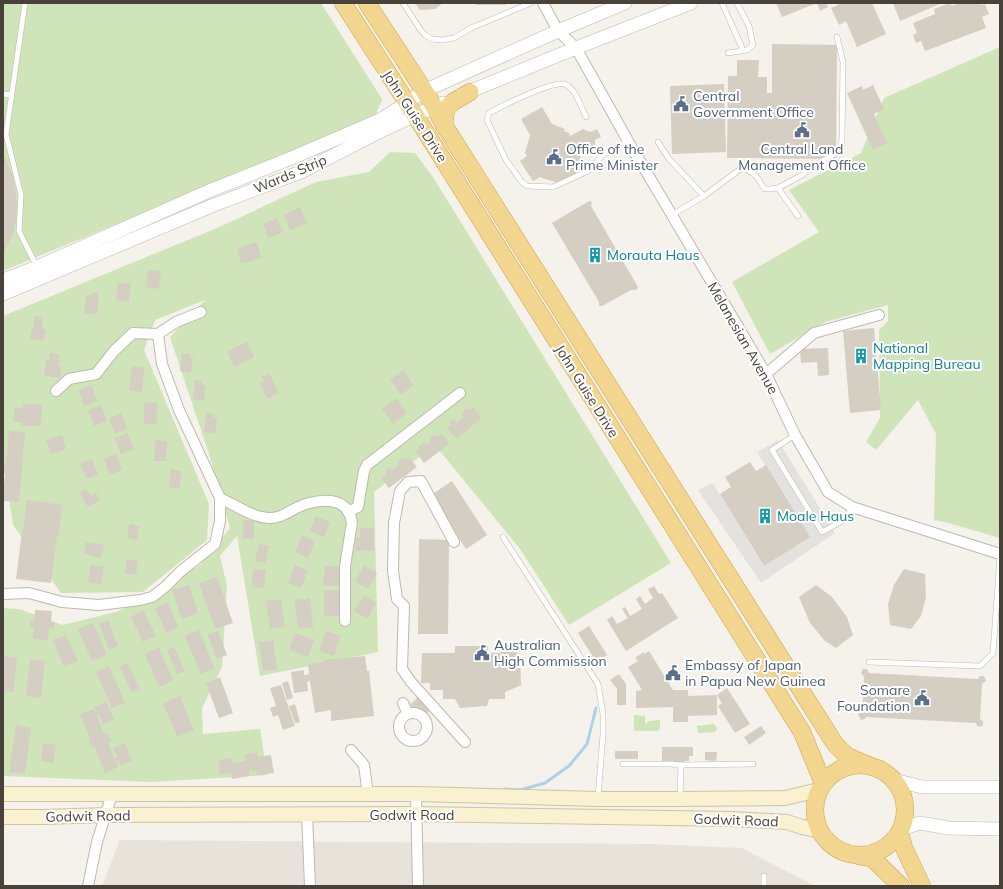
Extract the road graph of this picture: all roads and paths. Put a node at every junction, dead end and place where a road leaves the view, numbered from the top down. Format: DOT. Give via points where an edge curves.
graph roads {
  1 [pos="25,3"];
  2 [pos="343,3"];
  3 [pos="367,3"];
  4 [pos="403,3"];
  5 [pos="531,3"];
  6 [pos="543,3"];
  7 [pos="625,3"];
  8 [pos="691,3"];
  9 [pos="722,3"];
  10 [pos="737,3"];
  11 [pos="558,30"];
  12 [pos="837,37"];
  13 [pos="576,48"];
  14 [pos="743,50"];
  15 [pos="728,53"];
  16 [pos="424,91"];
  17 [pos="470,92"];
  18 [pos="3,94"];
  19 [pos="11,96"];
  20 [pos="434,106"];
  21 [pos="411,109"];
  22 [pos="586,117"];
  23 [pos="444,125"];
  24 [pos="628,141"];
  25 [pos="658,142"];
  26 [pos="778,188"];
  27 [pos="704,196"];
  28 [pos="672,215"];
  29 [pos="798,216"];
  30 [pos="39,272"];
  31 [pos="3,280"];
  32 [pos="3,294"];
  33 [pos="201,312"];
  34 [pos="879,314"];
  35 [pos="158,334"];
  36 [pos="766,374"];
  37 [pos="56,391"];
  38 [pos="460,393"];
  39 [pos="795,435"];
  40 [pos="220,498"];
  41 [pos="852,507"];
  42 [pos="348,512"];
  43 [pos="503,537"];
  44 [pos="454,542"];
  45 [pos="1000,554"];
  46 [pos="1000,557"];
  47 [pos="3,594"];
  48 [pos="345,621"];
  49 [pos="869,662"];
  50 [pos="403,703"];
  51 [pos="435,710"];
  52 [pos="408,714"];
  53 [pos="425,720"];
  54 [pos="465,742"];
  55 [pos="351,750"];
  56 [pos="623,764"];
  57 [pos="753,764"];
  58 [pos="681,765"];
  59 [pos="868,765"];
  60 [pos="894,780"];
  61 [pos="821,787"];
  62 [pos="1000,787"];
  63 [pos="3,794"];
  64 [pos="112,794"];
  65 [pos="368,794"];
  66 [pos="416,794"];
  67 [pos="597,799"];
  68 [pos="680,800"];
  69 [pos="307,814"];
  70 [pos="416,814"];
  71 [pos="105,815"];
  72 [pos="3,817"];
  73 [pos="1000,829"];
  74 [pos="819,830"];
  75 [pos="900,831"];
  76 [pos="847,854"];
  77 [pos="764,876"];
  78 [pos="88,886"];
  79 [pos="310,886"];
  80 [pos="418,886"];
  81 [pos="764,886"];
  82 [pos="901,886"];
  83 [pos="922,886"];
  1 -- 19 [label="lane"];
  2 -- 21 [label="highway, John Guise Drive"];
  3 -- 16 [label="highway, John Guise Drive"];
  4 -- 5 [label="lane" via="425,35 441,40 454,38 471,28"];
  6 -- 11 [label="street, Melanesian Avenue"];
  7 -- 11 [label="street, Wards Strip"];
  8 -- 13 [label="street, Wards Strip"];
  9 -- 14 [label="lane"];
  10 -- 14 [label="lane" via="752,36 753,45"];
  11 -- 13 [label="street, Melanesian Avenue"];
  11 -- 16 [label="street, Wards Strip"];
  12 -- 26 [label="lane" via="843,62 841,150"];
  13 -- 17 [label="street, Wards Strip"];
  13 -- 24 [label="street, Melanesian Avenue"];
  14 -- 15 [label="lane"];
  16 -- 20 [label="highway, John Guise Drive"];
  16 -- 21 [label="street, Wards Strip"];
  17 -- 20 [label="street, Wards Strip"];
  17 -- 23 [label="highway" via="446,109"];
  18 -- 19 [label="lane"];
  19 -- 30 [label="lane" via="6,134 21,196 19,231"];
  20 -- 21 [label="street, Wards Strip"];
  20 -- 23 [label="highway, John Guise Drive"];
  21 -- 30 [label="street, Wards Strip" via="301,172"];
  21 -- 61 [label="highway, John Guise Drive" via="802,732"];
  22 -- 24 [label="lane" via="573,90 564,84 554,84 503,105 490,113 487,120 506,160 527,186 553,187 588,171 603,155"];
  23 -- 59 [label="highway, John Guise Drive" via="835,744 847,756"];
  24 -- 28 [label="street, Melanesian Avenue"];
  25 -- 27 [label="lane" via="669,159"];
  26 -- 27 [label="lane" via="768,190 762,187 756,176 743,167"];
  26 -- 29 [label="lane"];
  27 -- 28 [label="lane"];
  28 -- 36 [label="street, Melanesian Avenue"];
  30 -- 31 [label="street, Wards Strip"];
  30 -- 32 [label="street, Wards Strip"];
  33 -- 35 [label="street" via="176,322"];
  34 -- 36 [label="street" via="814,333"];
  35 -- 37 [label="street" via="133,333 114,350 96,374 69,379"];
  35 -- 40 [label="street" via="162,364 179,410"];
  36 -- 39 [label="street, Melanesian Avenue"];
  38 -- 42 [label="street" via="367,465 358,507"];
  39 -- 41 [label="street, Melanesian Avenue" via="828,492"];
  39 -- 41 [label="lane" via="772,450 822,532 846,519"];
  40 -- 42 [label="street" via="257,516 267,518 281,516 305,504 332,500 340,503"];
  40 -- 47 [label="street" via="220,521 215,544 152,597 99,605 62,602 29,593"];
  41 -- 45 [label="street, Melanesian Avenue"];
  42 -- 48 [label="street" via="352,523 345,566"];
  43 -- 67 [label="lane" via="598,684 603,714 603,735"];
  44 -- 51 [label="street" via="421,481 408,482 400,491 394,523 393,571 397,599 404,606 402,669"];
  46 -- 49 [label="lane" via="994,653 980,666"];
  50 -- 52 [label="street"];
  51 -- 53 [label="street"];
  51 -- 54 [label="street"];
  52 -- 53 [label="street" via="416,714"];
  52 -- 53 [label="street" via="402,720 400,729 407,740 415,741 422,738 426,732"];
  55 -- 65 [label="street" via="364,765"];
  56 -- 58 [label="lane"];
  57 -- 58 [label="lane"];
  58 -- 68 [label="lane"];
  59 -- 60 [label="highway" via="882,770"];
  59 -- 61 [label="highway" via="855,764 843,768 832,774"];
  60 -- 62 [label="street" via="922,787"];
  60 -- 75 [label="highway" via="905,804 905,816"];
  61 -- 68 [label="main road, Godwit Road" via="785,798"];
  61 -- 74 [label="highway" via="815,807 815,819"];
  63 -- 64 [label="main road, Godwit Road"];
  64 -- 65 [label="main road, Godwit Road"];
  64 -- 71 [label="street"];
  65 -- 66 [label="main road, Godwit Road"];
  66 -- 67 [label="main road, Godwit Road"];
  66 -- 70 [label="street"];
  67 -- 68 [label="main road, Godwit Road"];
  69 -- 70 [label="main road, Godwit Road"];
  69 -- 71 [label="main road, Godwit Road"];
  69 -- 79 [label="street"];
  70 -- 74 [label="main road, Godwit Road" via="751,819 787,822"];
  70 -- 80 [label="street"];
  71 -- 72 [label="main road, Godwit Road"];
  71 -- 78 [label="street"];
  73 -- 75 [label="street" via="948,828 920,823"];
  74 -- 76 [label="highway" via="831,845"];
  75 -- 76 [label="highway" via="882,850 859,856"];
  75 -- 83 [label="highway" via="904,848"];
  76 -- 82 [label="highway" via="872,858"];
  77 -- 81 [label="lane"];
}
